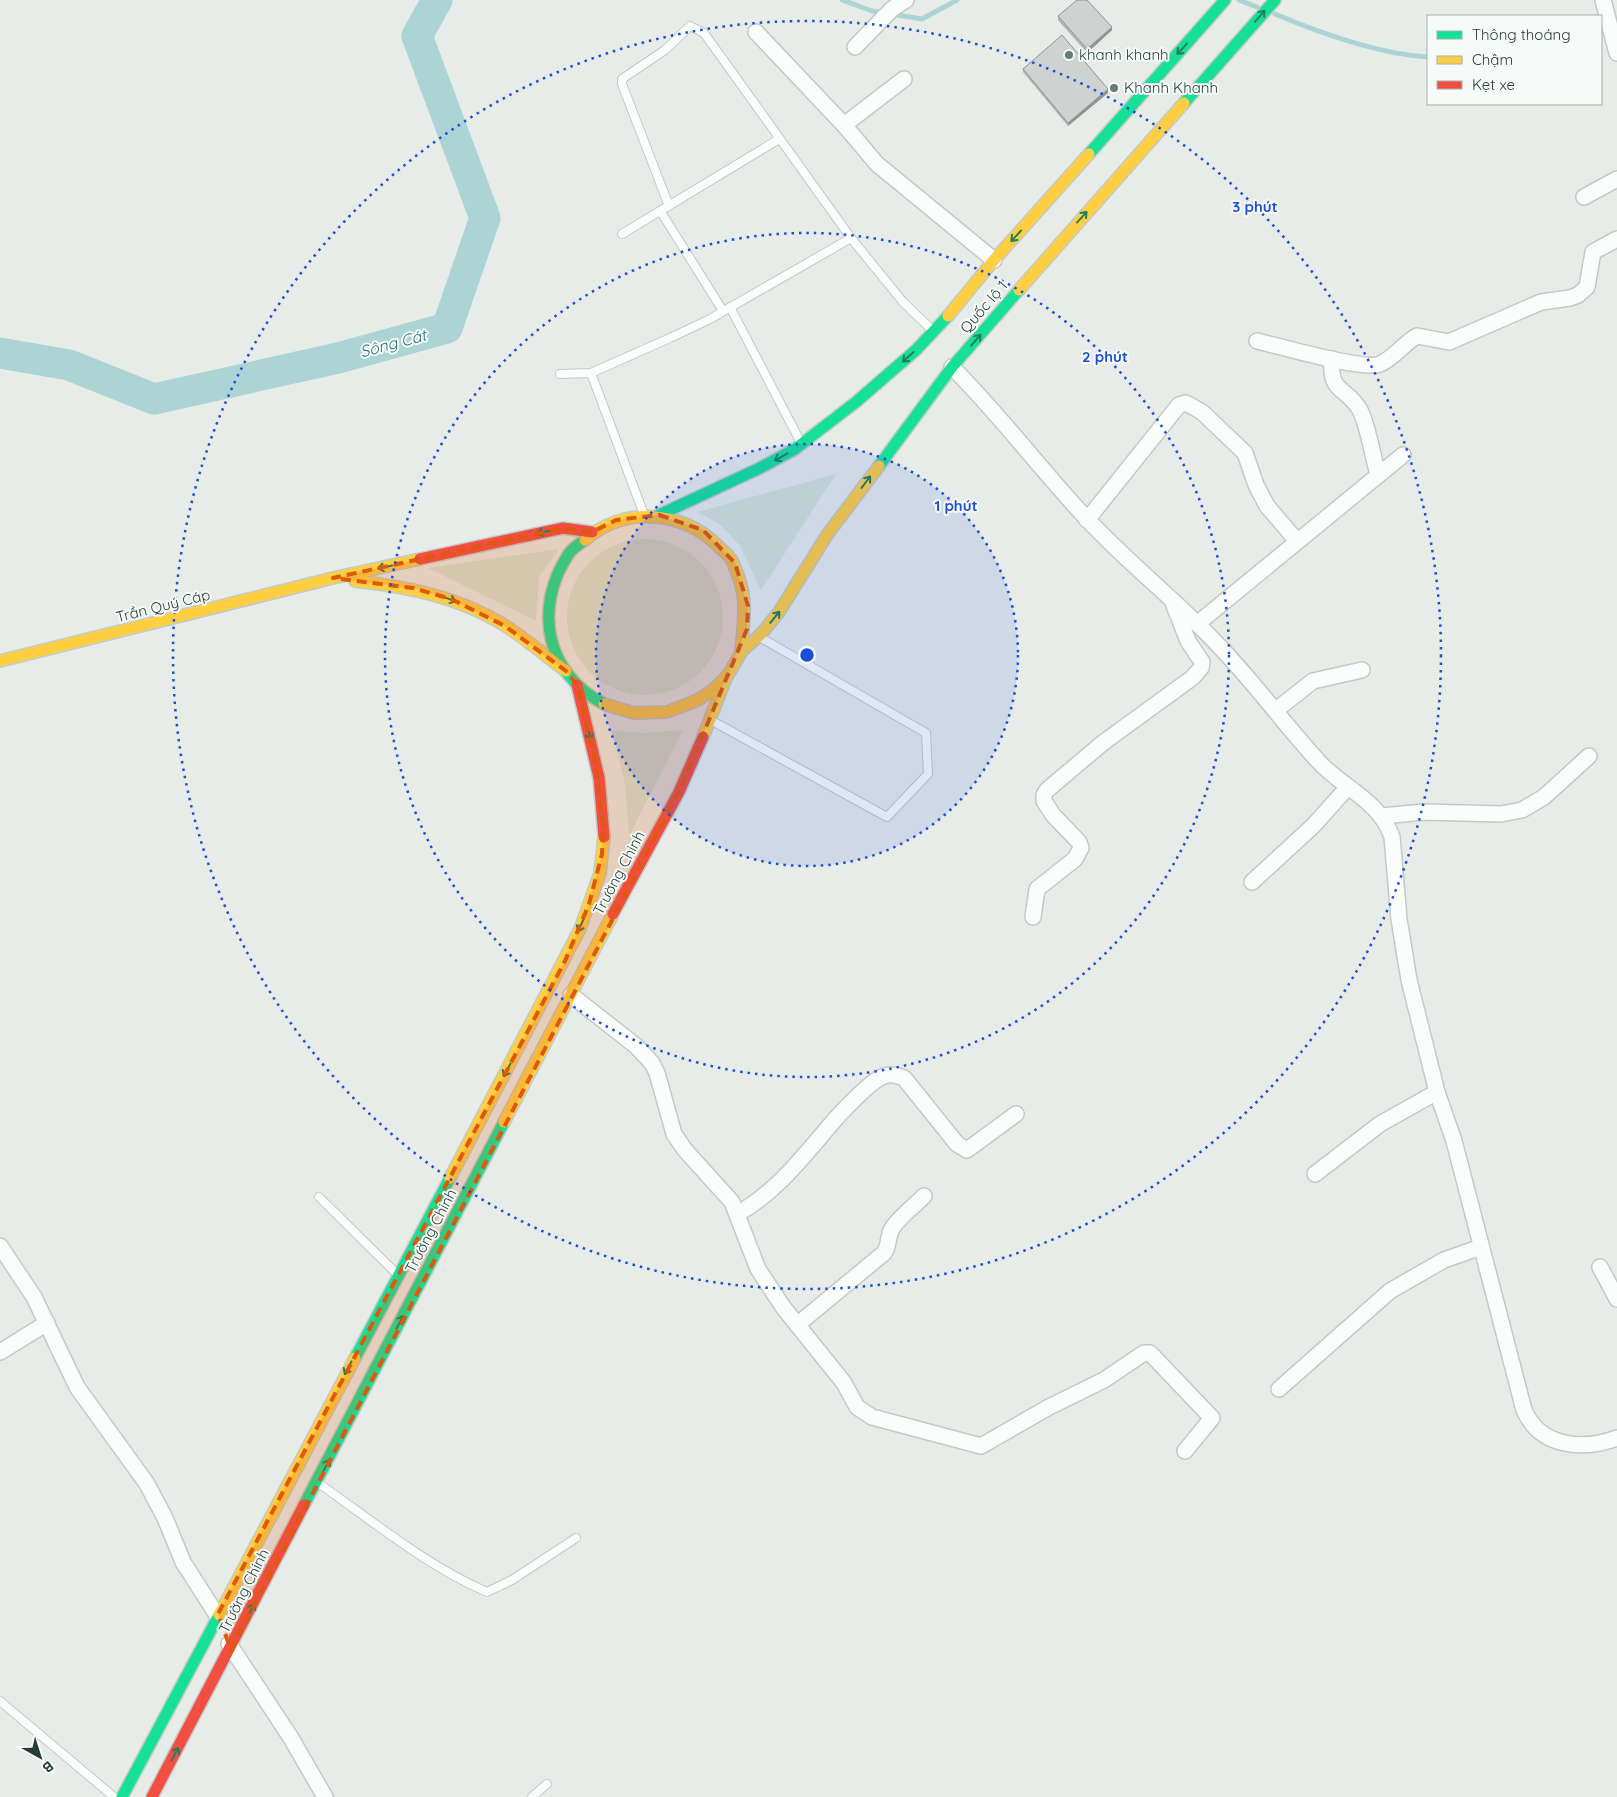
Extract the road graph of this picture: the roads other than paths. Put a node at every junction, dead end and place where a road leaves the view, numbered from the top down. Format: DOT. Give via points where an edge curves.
graph roads {
  1 [pos="906,0"];
  2 [pos="1225,0"];
  3 [pos="1274,0"];
  4 [pos="1603,0"];
  5 [pos="756,32"];
  6 [pos="855,47"];
  7 [pos="1617,52"];
  8 [pos="904,79"];
  9 [pos="844,125"];
  10 [pos="779,139"];
  11 [pos="1617,179"];
  12 [pos="1584,197"];
  13 [pos="669,206"];
  14 [pos="661,212"];
  15 [pos="622,234"];
  16 [pos="852,238"];
  17 [pos="1617,240"];
  18 [pos="994,260"];
  19 [pos="727,309"];
  20 [pos="934,332"];
  21 [pos="1257,341"];
  22 [pos="1332,359"];
  23 [pos="952,367"];
  24 [pos="591,373"];
  25 [pos="560,374"];
  26 [pos="802,445"];
  27 [pos="1403,455"];
  28 [pos="1378,474"];
  29 [pos="644,514"];
  30 [pos="660,515"];
  31 [pos="1087,520"];
  32 [pos="592,532"];
  33 [pos="1297,541"];
  34 [pos="333,578"];
  35 [pos="1172,600"];
  36 [pos="1197,624"];
  37 [pos="759,636"];
  38 [pos="741,652"];
  39 [pos="0,661"];
  40 [pos="1362,670"];
  41 [pos="566,671"];
  42 [pos="727,676"];
  43 [pos="577,685"];
  44 [pos="1276,710"];
  45 [pos="711,720"];
  46 [pos="1589,756"];
  47 [pos="1348,787"];
  48 [pos="1382,816"];
  49 [pos="1252,882"];
  50 [pos="1033,917"];
  51 [pos="571,995"];
  52 [pos="1437,1092"];
  53 [pos="1016,1114"];
  54 [pos="1315,1174"];
  55 [pos="924,1196"];
  56 [pos="319,1197"];
  57 [pos="738,1214"];
  58 [pos="0,1246"];
  59 [pos="1481,1247"];
  60 [pos="1600,1267"];
  61 [pos="398,1275"];
  62 [pos="1617,1299"];
  63 [pos="47,1323"];
  64 [pos="797,1325"];
  65 [pos="0,1352"];
  66 [pos="1279,1389"];
  67 [pos="1617,1438"];
  68 [pos="1185,1451"];
  69 [pos="317,1483"];
  70 [pos="576,1538"];
  71 [pos="218,1614"];
  72 [pos="231,1650"];
  73 [pos="0,1701"];
  74 [pos="547,1784"];
  75 [pos="114,1797"];
  76 [pos="122,1797"];
  77 [pos="152,1797"];
  78 [pos="325,1797"];
  79 [pos="532,1797"];
  1 -- 6 [label="street" via="892,9"];
  2 -- 18 [label="main road, Quốc lộ 1, one-way"];
  23 -- 3 [label="main road, Quốc lộ 1, one-way"];
  4 -- 7 [label="street"];
  5 -- 9 [label="street"];
  8 -- 9 [label="street"];
  9 -- 18 [label="street" via="877,164"];
  10 -- 13 [label="lane"];
  10 -- 13 [label="lane" via="704,33 690,26 665,50 622,79"];
  10 -- 16 [label="lane"];
  11 -- 12 [label="street"];
  13 -- 14 [label="lane"];
  14 -- 15 [label="lane"];
  14 -- 19 [label="lane"];
  16 -- 19 [label="lane"];
  16 -- 20 [label="lane" via="903,302"];
  17 -- 22 [label="street" via="1593,252 1587,287 1578,295 1541,302 1448,342 1417,336 1375,366"];
  18 -- 20 [label="main road, Quốc lộ 1"];
  19 -- 24 [label="lane"];
  19 -- 26 [label="lane"];
  20 -- 26 [label="main road, Quốc lộ 1, one-way" via="882,381"];
  21 -- 22 [label="street"];
  22 -- 28 [label="street" via="1330,376 1360,410"];
  23 -- 31 [label="street"];
  37 -- 23 [label="main road, Quốc lộ 1, one-way" via="781,609 820,544"];
  24 -- 25 [label="lane"];
  24 -- 29 [label="lane"];
  26 -- 30 [label="main road, Quốc lộ 1, one-way"];
  27 -- 28 [label="street"];
  28 -- 33 [label="street"];
  29 -- 30 [label="main road"];
  29 -- 32 [label="main road" via="616,520"];
  30 -- 38 [label="main road" via="682,520 703,530 721,544 734,563 744,584 748,606"];
  31 -- 33 [label="street" via="1179,405 1186,403 1202,412 1245,453 1267,506"];
  31 -- 35 [label="street"];
  32 -- 34 [label="main road, Trần Quý Cáp, one-way" via="563,528"];
  32 -- 41 [label="main road" via="564,560 550,597 550,636"];
  33 -- 36 [label="street"];
  34 -- 39 [label="main road, Trần Quý Cáp"];
  34 -- 41 [label="main road, Trần Quý Cáp, one-way" via="413,588 451,599 505,626"];
  35 -- 36 [label="street"];
  35 -- 50 [label="street" via="1188,641 1202,662 1201,668 1047,790 1044,795 1047,807 1081,848 1075,859 1037,889"];
  36 -- 44 [label="street"];
  37 -- 38 [label="main road, Quốc lộ 1"];
  37 -- 45 [label="lane" via="926,733 928,774 887,817"];
  38 -- 42 [label="main road"];
  40 -- 44 [label="street" via="1313,680"];
  41 -- 43 [label="main road"];
  42 -- 43 [label="main road" via="714,690 682,708 645,714 608,706"];
  42 -- 45 [label="main road, Trường Chinh"];
  43 -- 61 [label="main road, Trường Chinh, one-way" via="600,793 603,831 600,873 565,961"];
  44 -- 47 [label="street" via="1323,766"];
  45 -- 51 [label="main road, Trường Chinh" via="679,792"];
  46 -- 48 [label="street" via="1544,797 1522,810 1501,814 1424,812"];
  47 -- 48 [label="street"];
  47 -- 49 [label="street" via="1314,825"];
  48 -- 52 [label="street" via="1392,836 1408,980"];
  51 -- 57 [label="street" via="636,1046 652,1063 674,1134 732,1202"];
  69 -- 51 [label="main road, Trường Chinh, one-way"];
  52 -- 54 [label="street" via="1380,1124"];
  52 -- 59 [label="street" via="1454,1141"];
  53 -- 57 [label="street" via="967,1150 957,1144 904,1078 887,1075 872,1083 759,1202"];
  55 -- 64 [label="street" via="893,1228 884,1253"];
  56 -- 61 [label="lane"];
  57 -- 64 [label="street" via="758,1270"];
  58 -- 63 [label="street"];
  59 -- 66 [label="street" via="1444,1260 1390,1291"];
  59 -- 67 [label="street" via="1528,1420 1542,1434 1567,1444 1594,1444"];
  60 -- 62 [label="street"];
  61 -- 71 [label="main road, Trường Chinh, one-way"];
  63 -- 65 [label="street"];
  63 -- 71 [label="street" via="78,1387 147,1484 183,1562"];
  64 -- 68 [label="street" via="864,1413 975,1446 991,1441 1049,1407 1076,1396 1130,1361 1150,1353 1212,1418"];
  69 -- 70 [label="lane" via="424,1556 487,1592 512,1580"];
  72 -- 69 [label="main road, Trường Chinh, one-way"];
  71 -- 72 [label="street"];
  71 -- 76 [label="main road, Trường Chinh"];
  77 -- 72 [label="main road, Trường Chinh, one-way"];
  72 -- 78 [label="street" via="281,1723"];
  73 -- 75 [label="lane"];
  74 -- 79 [label="lane"];
}
